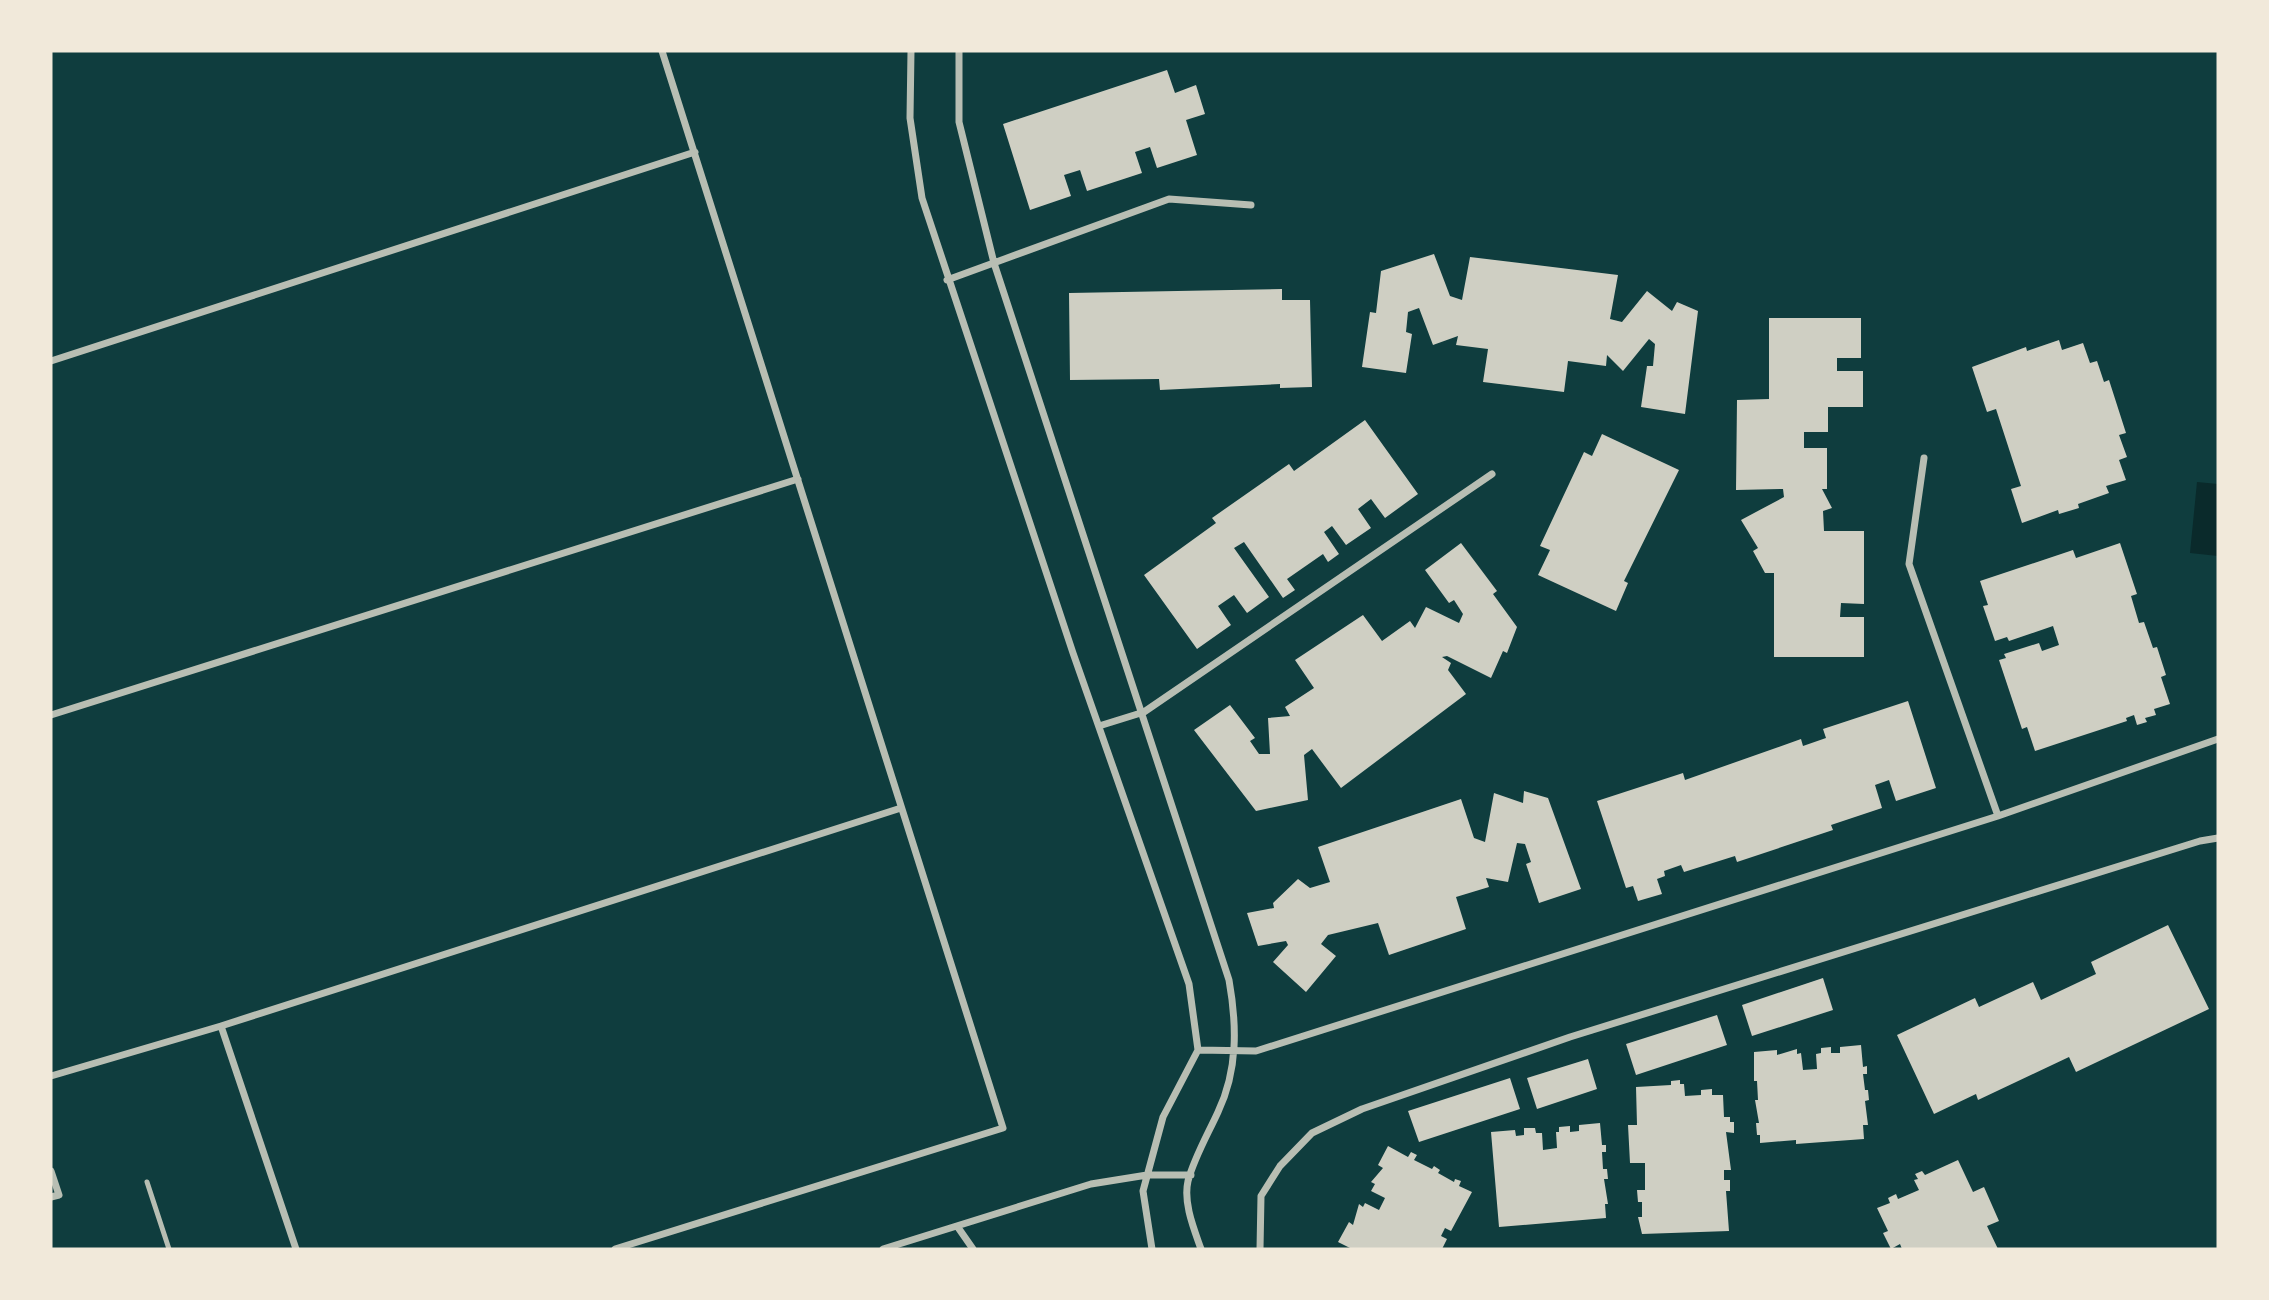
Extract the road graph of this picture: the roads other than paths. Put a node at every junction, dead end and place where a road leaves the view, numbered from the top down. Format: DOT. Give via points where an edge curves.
graph roads {
  1 [pos="662,51"];
  2 [pos="911,51"];
  3 [pos="958,51"];
  4 [pos="695,152"];
  5 [pos="1251,205"];
  6 [pos="994,263"];
  7 [pos="947,280"];
  8 [pos="51,361"];
  9 [pos="1924,458"];
  10 [pos="1492,474"];
  11 [pos="798,479"];
  12 [pos="1143,712"];
  13 [pos="51,715"];
  14 [pos="1099,726"];
  15 [pos="2218,739"];
  16 [pos="901,808"];
  17 [pos="1998,816"];
  18 [pos="2218,838"];
  19 [pos="221,1026"];
  20 [pos="1198,1050"];
  21 [pos="1235,1050"];
  22 [pos="51,1076"];
  23 [pos="51,1171"];
  24 [pos="1147,1175"];
  25 [pos="1191,1175"];
  26 [pos="147,1182"];
  27 [pos="55,1196"];
  28 [pos="957,1226"];
  29 [pos="169,1249"];
  30 [pos="296,1249"];
  31 [pos="615,1249"];
  32 [pos="883,1249"];
  33 [pos="973,1249"];
  34 [pos="1152,1249"];
  35 [pos="1201,1249"];
  36 [pos="1260,1249"];
  1 -- 4 [label="street"];
  2 -- 7 [label="street" via="909,118 922,198"];
  3 -- 6 [label="street" via="959,122"];
  4 -- 8 [label="street"];
  4 -- 11 [label="street"];
  5 -- 6 [label="street" via="1169,199"];
  6 -- 7 [label="street"];
  6 -- 12 [label="street"];
  7 -- 14 [label="street"];
  9 -- 17 [label="street" via="1909,564"];
  10 -- 12 [label="street"];
  11 -- 13 [label="street"];
  11 -- 16 [label="street"];
  12 -- 14 [label="street"];
  12 -- 21 [label="street" via="1229,980"];
  14 -- 20 [label="street" via="1189,984"];
  15 -- 17 [label="street"];
  16 -- 19 [label="street"];
  16 -- 31 [label="street" via="1003,1128"];
  17 -- 21 [label="street" via="1267,1047"];
  18 -- 36 [label="street" via="1570,1037 1362,1110 1312,1133 1294,1151 1261,1196"];
  19 -- 22 [label="street"];
  19 -- 30 [label="street"];
  20 -- 21 [label="street"];
  20 -- 24 [label="street" via="1163,1117"];
  21 -- 25 [label="street" via="1220,1108"];
  23 -- 27 [label="street"];
  24 -- 25 [label="street"];
  24 -- 28 [label="street" via="1090,1184"];
  24 -- 34 [label="street" via="1143,1191"];
  25 -- 35 [label="street" via="1187,1203"];
  26 -- 29 [label="lane"];
  28 -- 32 [label="street"];
  28 -- 33 [label="street"];
}
